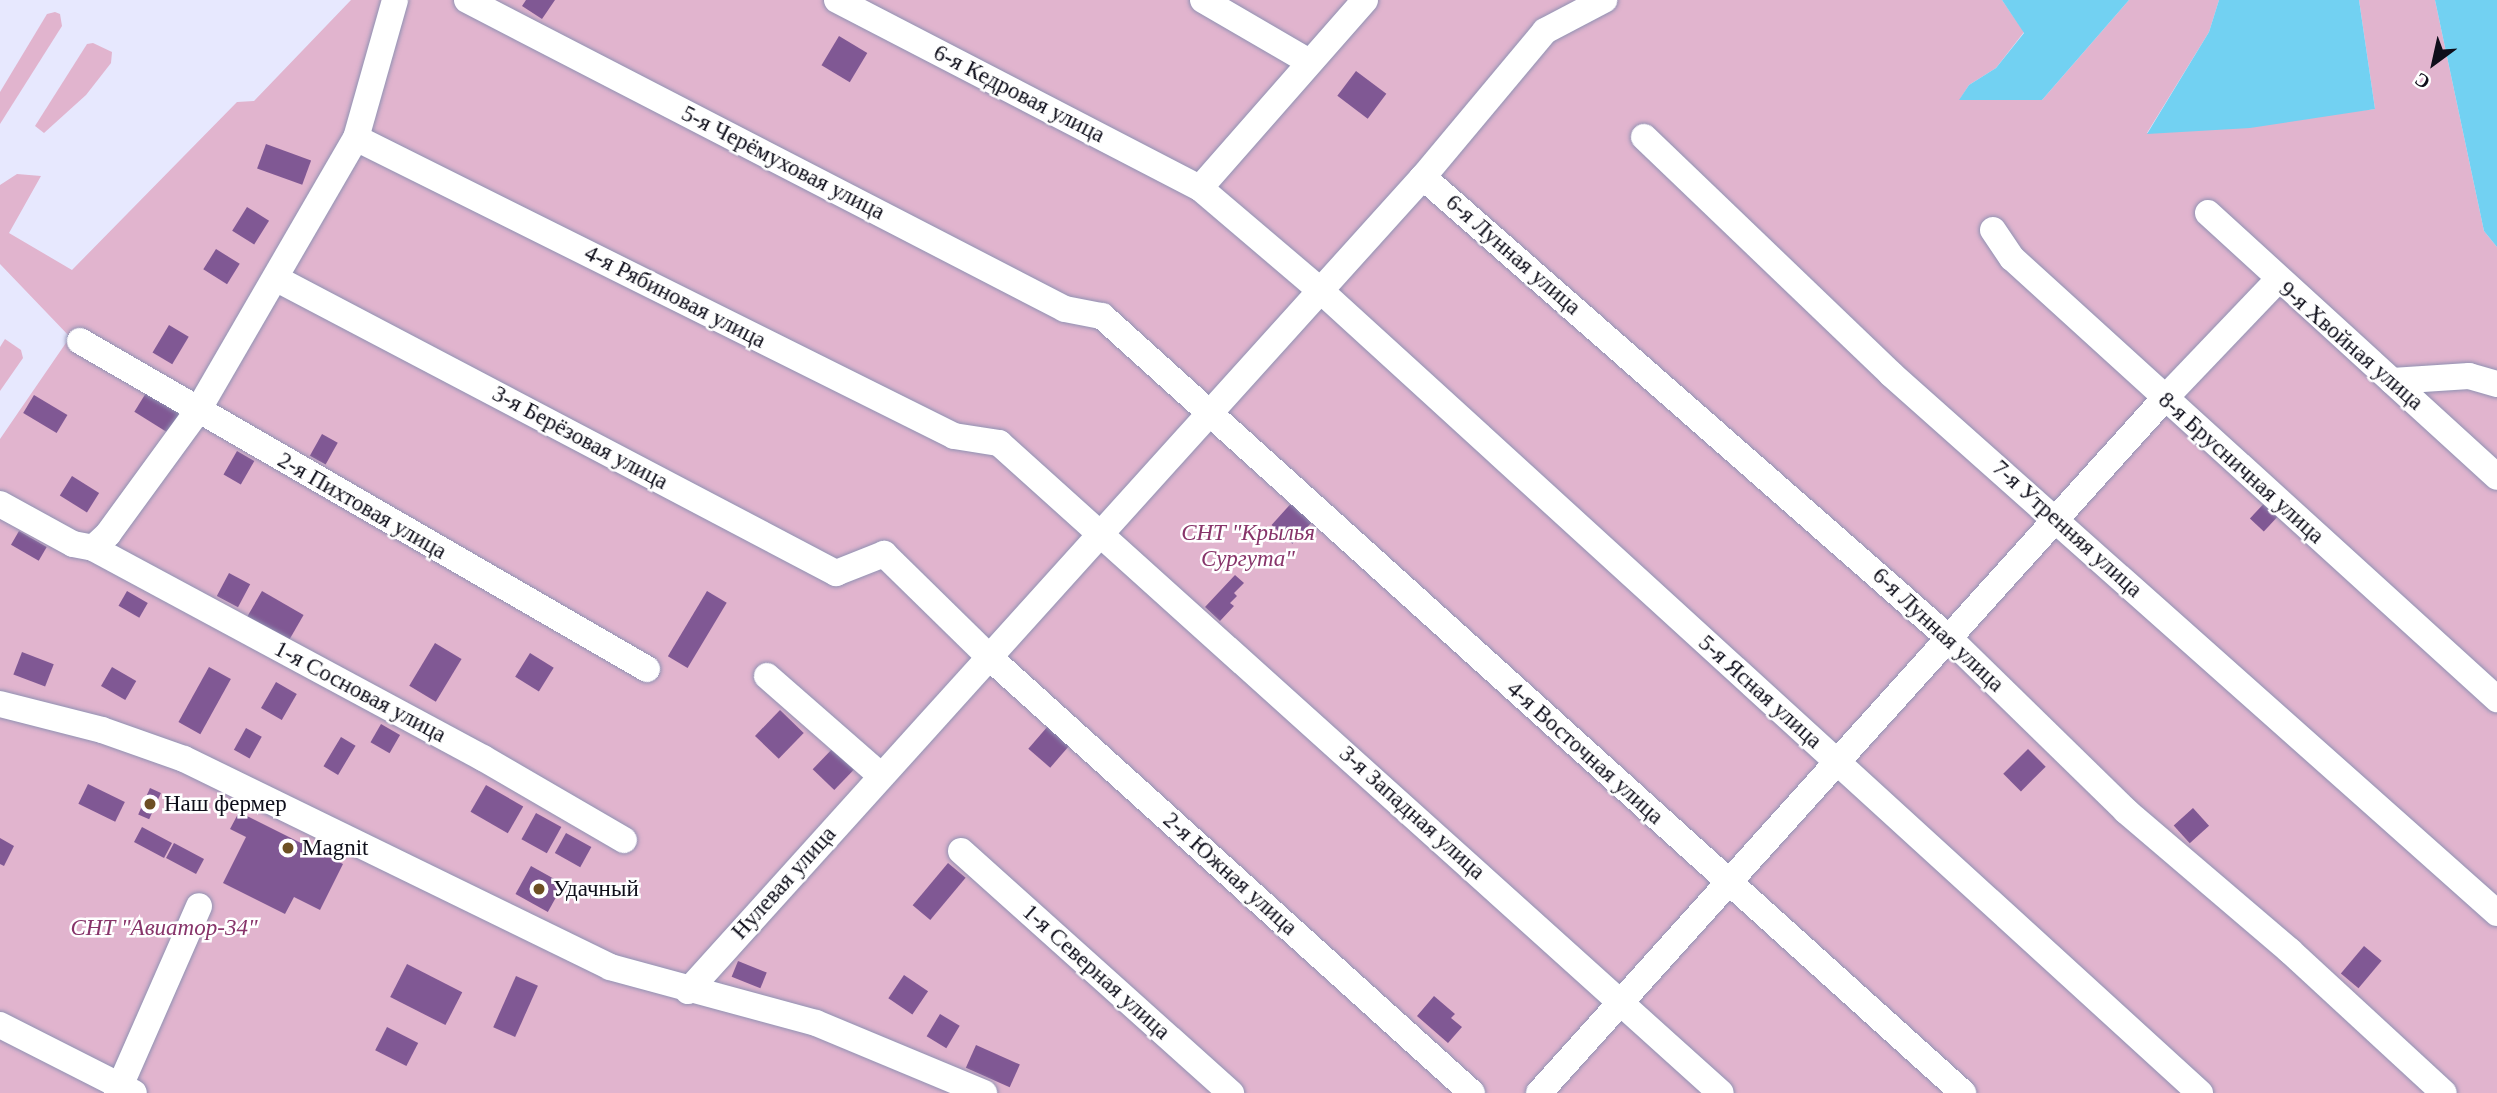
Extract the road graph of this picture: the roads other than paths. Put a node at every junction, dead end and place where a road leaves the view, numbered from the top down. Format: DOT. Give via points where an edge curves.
graph roads {
  1 [pos="395,0"];
  2 [pos="467,0"];
  3 [pos="838,0"];
  4 [pos="1203,0"];
  5 [pos="1365,0"];
  6 [pos="1604,0"];
  7 [pos="1308,61"];
  8 [pos="1643,137"];
  9 [pos="356,138"];
  10 [pos="1423,177"];
  11 [pos="1200,188"];
  12 [pos="2208,214"];
  13 [pos="1993,230"];
  14 [pos="277,279"];
  15 [pos="2277,281"];
  16 [pos="1321,291"];
  17 [pos="1102,316"];
  18 [pos="80,341"];
  19 [pos="2392,380"];
  20 [pos="2497,384"];
  21 [pos="2165,398"];
  22 [pos="197,412"];
  23 [pos="1207,413"];
  24 [pos="999,443"];
  25 [pos="2497,477"];
  26 [pos="0,504"];
  27 [pos="2057,520"];
  28 [pos="1102,532"];
  29 [pos="93,548"];
  30 [pos="884,554"];
  31 [pos="1951,640"];
  32 [pos="988,656"];
  33 [pos="647,669"];
  34 [pos="767,676"];
  35 [pos="2497,699"];
  36 [pos="0,704"];
  37 [pos="1837,763"];
  38 [pos="880,775"];
  39 [pos="624,840"];
  40 [pos="961,851"];
  41 [pos="1730,885"];
  42 [pos="199,906"];
  43 [pos="2497,913"];
  44 [pos="688,991"];
  45 [pos="1623,1004"];
  46 [pos="0,1025"];
  47 [pos="124,1091"];
  48 [pos="984,1093"];
  49 [pos="1231,1093"];
  50 [pos="1472,1093"];
  51 [pos="1539,1093"];
  52 [pos="1721,1093"];
  53 [pos="1963,1093"];
  54 [pos="2200,1093"];
  55 [pos="2444,1093"];
  1 -- 9 [label="street"];
  2 -- 17 [label="street, 5-я Черёмуховая улица" via="1065,309"];
  3 -- 11 [label="street, 6-я Кедровая улица"];
  4 -- 7 [label="street"];
  5 -- 7 [label="street"];
  6 -- 10 [label="street, Нулевая улица" via="1545,31"];
  7 -- 11 [label="street"];
  8 -- 27 [label="street, 7-я Утренняя улица" via="1891,374"];
  9 -- 14 [label="street"];
  9 -- 24 [label="street, 4-я Рябиновая улица" via="954,436"];
  10 -- 16 [label="street, Нулевая улица"];
  10 -- 31 [label="street, 6-я Лунная улица"];
  11 -- 16 [label="street, 6-я Кедровая улица"];
  12 -- 15 [label="street, 9-я Хвойная улица"];
  13 -- 21 [label="street, 8-я Брусничная улица" via="2012,258"];
  14 -- 22 [label="street"];
  14 -- 30 [label="street, 3-я Берёзовая улица" via="836,573"];
  15 -- 19 [label="street, 9-я Хвойная улица"];
  15 -- 21 [label="street"];
  16 -- 23 [label="street, Нулевая улица"];
  16 -- 37 [label="street, 5-я Ясная улица"];
  17 -- 23 [label="street, 4-я Восточная улица"];
  18 -- 22 [label="street, 2-я Пихтовая улица"];
  19 -- 20 [label="street" via="2469,376"];
  19 -- 25 [label="street, 9-я Хвойная улица"];
  21 -- 27 [label="street"];
  21 -- 35 [label="street, 8-я Брусничная улица"];
  22 -- 29 [label="street"];
  22 -- 33 [label="street, 2-я Пихтовая улица"];
  23 -- 28 [label="street, Нулевая улица"];
  23 -- 41 [label="street, 4-я Восточная улица"];
  24 -- 28 [label="street, 3-я Западная улица"];
  26 -- 29 [label="street, 1-я Сосновая улица" via="73,544"];
  27 -- 31 [label="street"];
  27 -- 43 [label="street, 7-я Утренняя улица"];
  28 -- 32 [label="street, Нулевая улица"];
  28 -- 45 [label="street, 3-я Западная улица"];
  29 -- 39 [label="street, 1-я Сосновая улица" via="483,758"];
  30 -- 32 [label="street, 2-я Южная улица"];
  31 -- 37 [label="street"];
  31 -- 55 [label="street, 6-я Лунная улица" via="2126,811 2290,951"];
  32 -- 38 [label="street, Нулевая улица"];
  32 -- 50 [label="street, 2-я Южная улица"];
  34 -- 38 [label="street"];
  36 -- 44 [label="street" via="102,730 184,759 541,937 610,967"];
  37 -- 41 [label="street"];
  37 -- 54 [label="street, 5-я Ясная улица"];
  38 -- 44 [label="street, Нулевая улица"];
  40 -- 49 [label="street, 1-я Северная улица"];
  41 -- 45 [label="street"];
  41 -- 53 [label="street, 4-я Восточная улица"];
  42 -- 47 [label="street"];
  44 -- 48 [label="street" via="816,1023"];
  45 -- 51 [label="street"];
  45 -- 52 [label="street, 3-я Западная улица"];
  46 -- 47 [label="street"];
}
